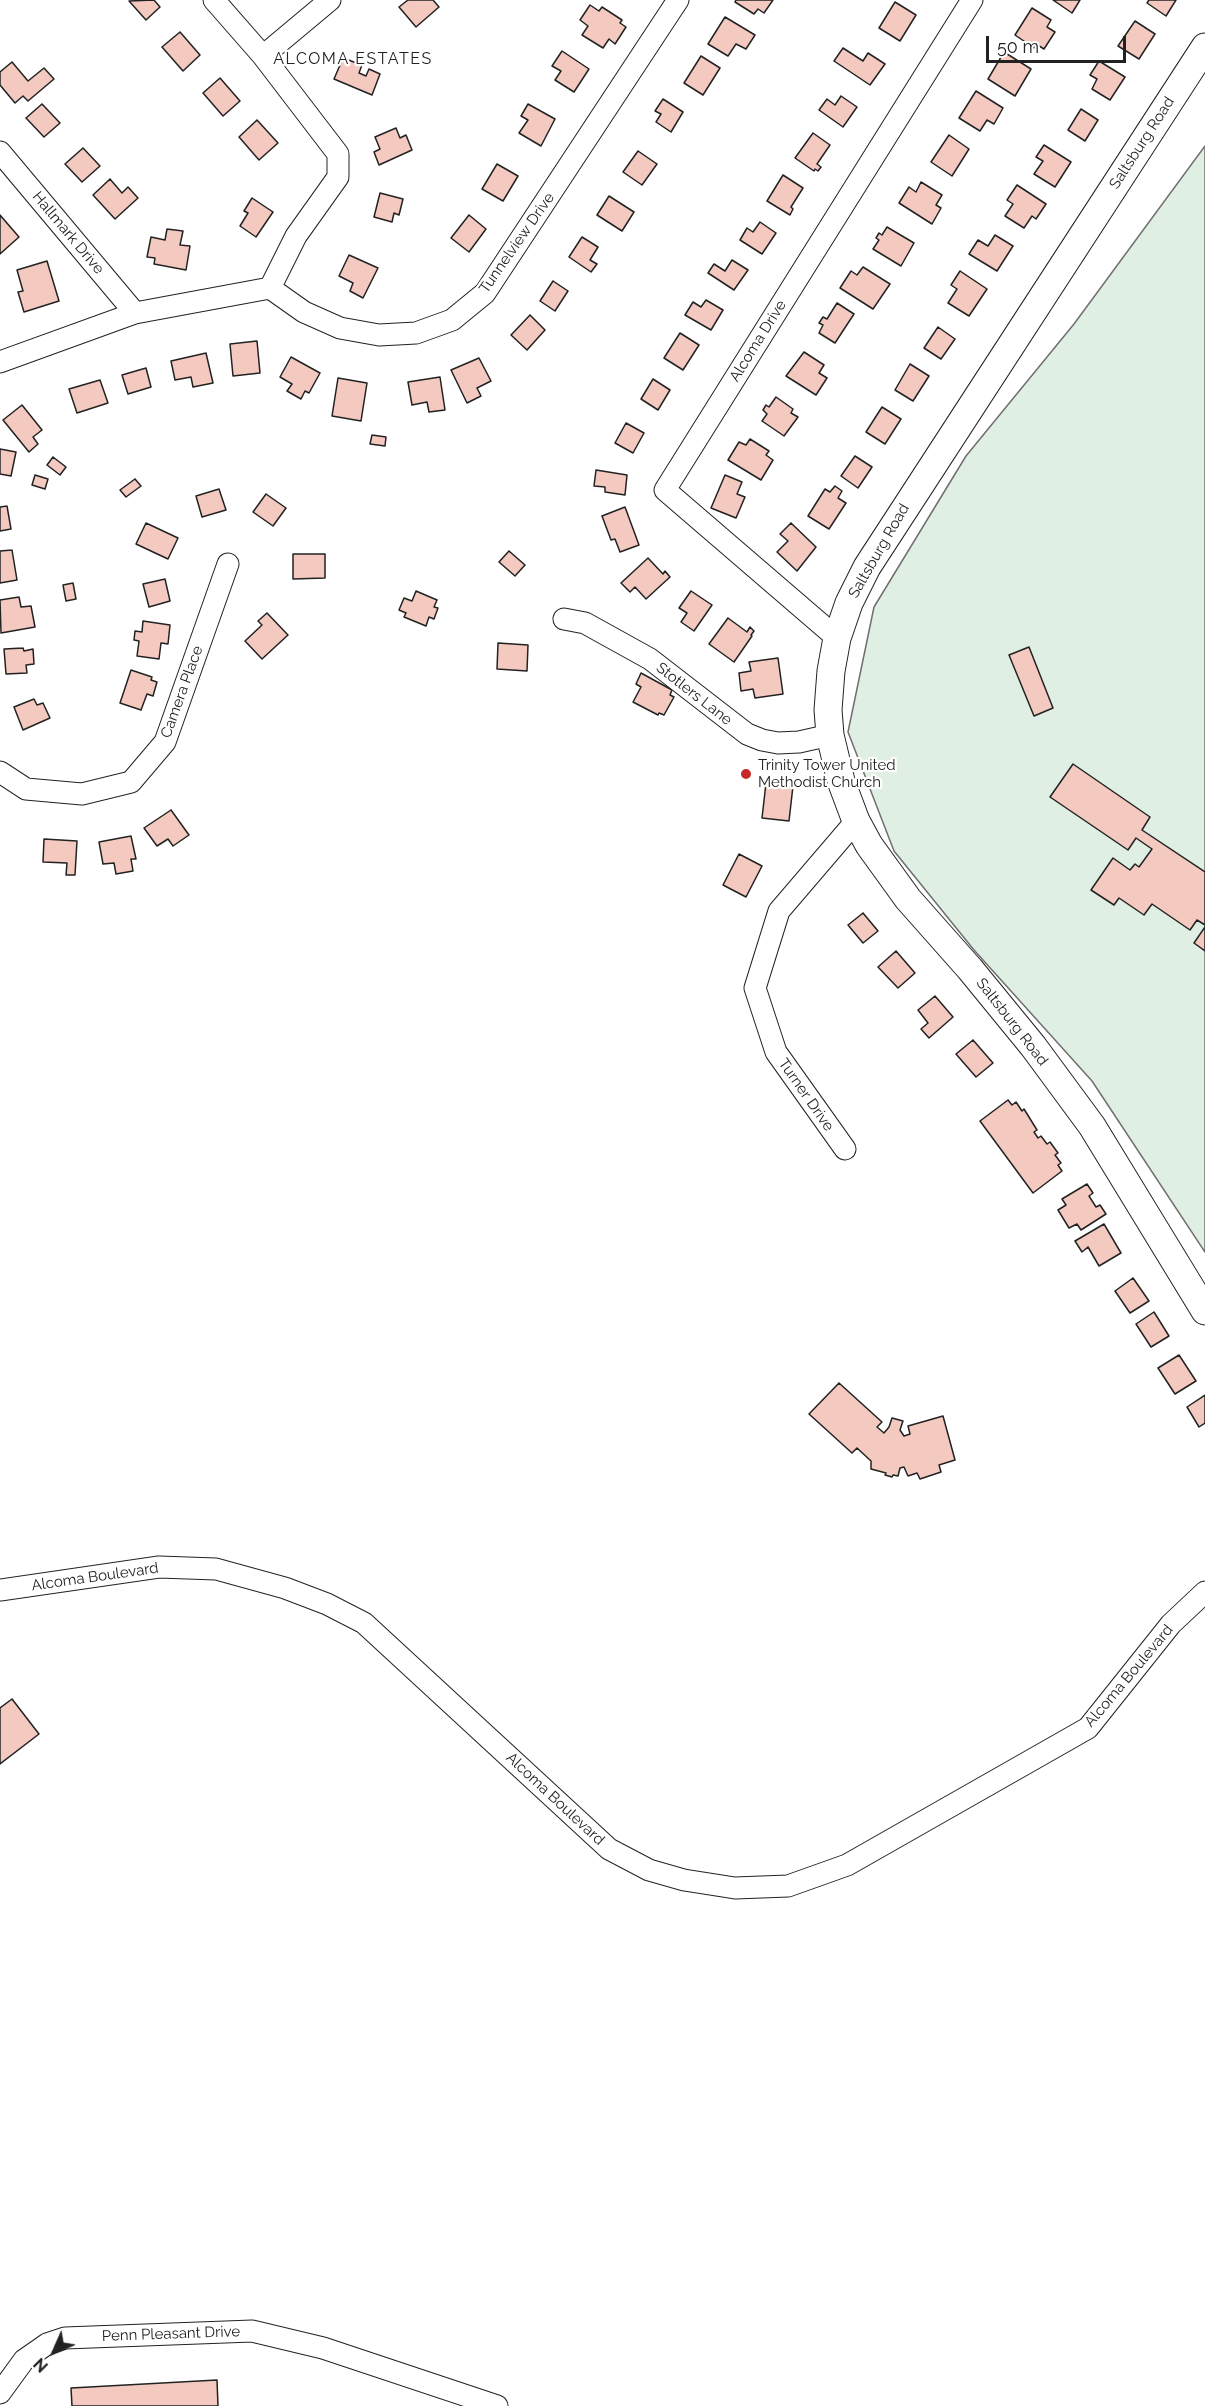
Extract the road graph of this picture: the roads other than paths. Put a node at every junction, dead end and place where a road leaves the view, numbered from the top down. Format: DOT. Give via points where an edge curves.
graph roads {
  1 [pos="214,0"];
  2 [pos="330,0"];
  3 [pos="678,0"];
  4 [pos="972,0"];
  5 [pos="1205,47"];
  6 [pos="263,56"];
  7 [pos="0,152"];
  8 [pos="270,288"];
  9 [pos="135,313"];
  10 [pos="0,362"];
  11 [pos="228,564"];
  12 [pos="564,619"];
  13 [pos="837,638"];
  14 [pos="830,735"];
  15 [pos="0,772"];
  16 [pos="856,821"];
  17 [pos="845,1149"];
  18 [pos="1205,1311"];
  19 [pos="0,1590"];
  20 [pos="1205,1592"];
  21 [pos="0,2393"];
  22 [pos="497,2406"];
  1 -- 6 [label="street"];
  2 -- 6 [label="street"];
  3 -- 8 [label="street, Tunnelview Drive" via="485,292 452,320 416,333 379,335 340,328 304,312"];
  4 -- 13 [label="street, Alcoma Drive" via="665,490"];
  5 -- 13 [label="main road, Saltsburg Road" via="889,531 849,603"];
  6 -- 8 [label="street" via="338,154 338,177 296,236"];
  7 -- 9 [label="street, Hallmark Drive"];
  8 -- 9 [label="street"];
  9 -- 10 [label="street"];
  11 -- 15 [label="street, Camera Place" via="165,742 131,782 82,794 26,789"];
  12 -- 14 [label="street, Stotlers Lane" via="585,623 650,659 747,734 778,743"];
  13 -- 14 [label="main road, Saltsburg Road" via="828,710"];
  14 -- 16 [label="main road, Saltsburg Road"];
  16 -- 17 [label="street, Turner Drive" via="779,912 755,988 776,1052"];
  16 -- 18 [label="main road, Saltsburg Road" via="908,899 1026,1037 1092,1126"];
  19 -- 20 [label="street, Alcoma Boulevard" via="159,1567 216,1569 327,1604 364,1623 609,1849 649,1870 735,1888 788,1886 847,1865 1088,1728 1171,1624"];
  21 -- 22 [label="street, Penn Pleasant Drive" via="24,2360 47,2344 65,2338 252,2331 323,2348"];
}
